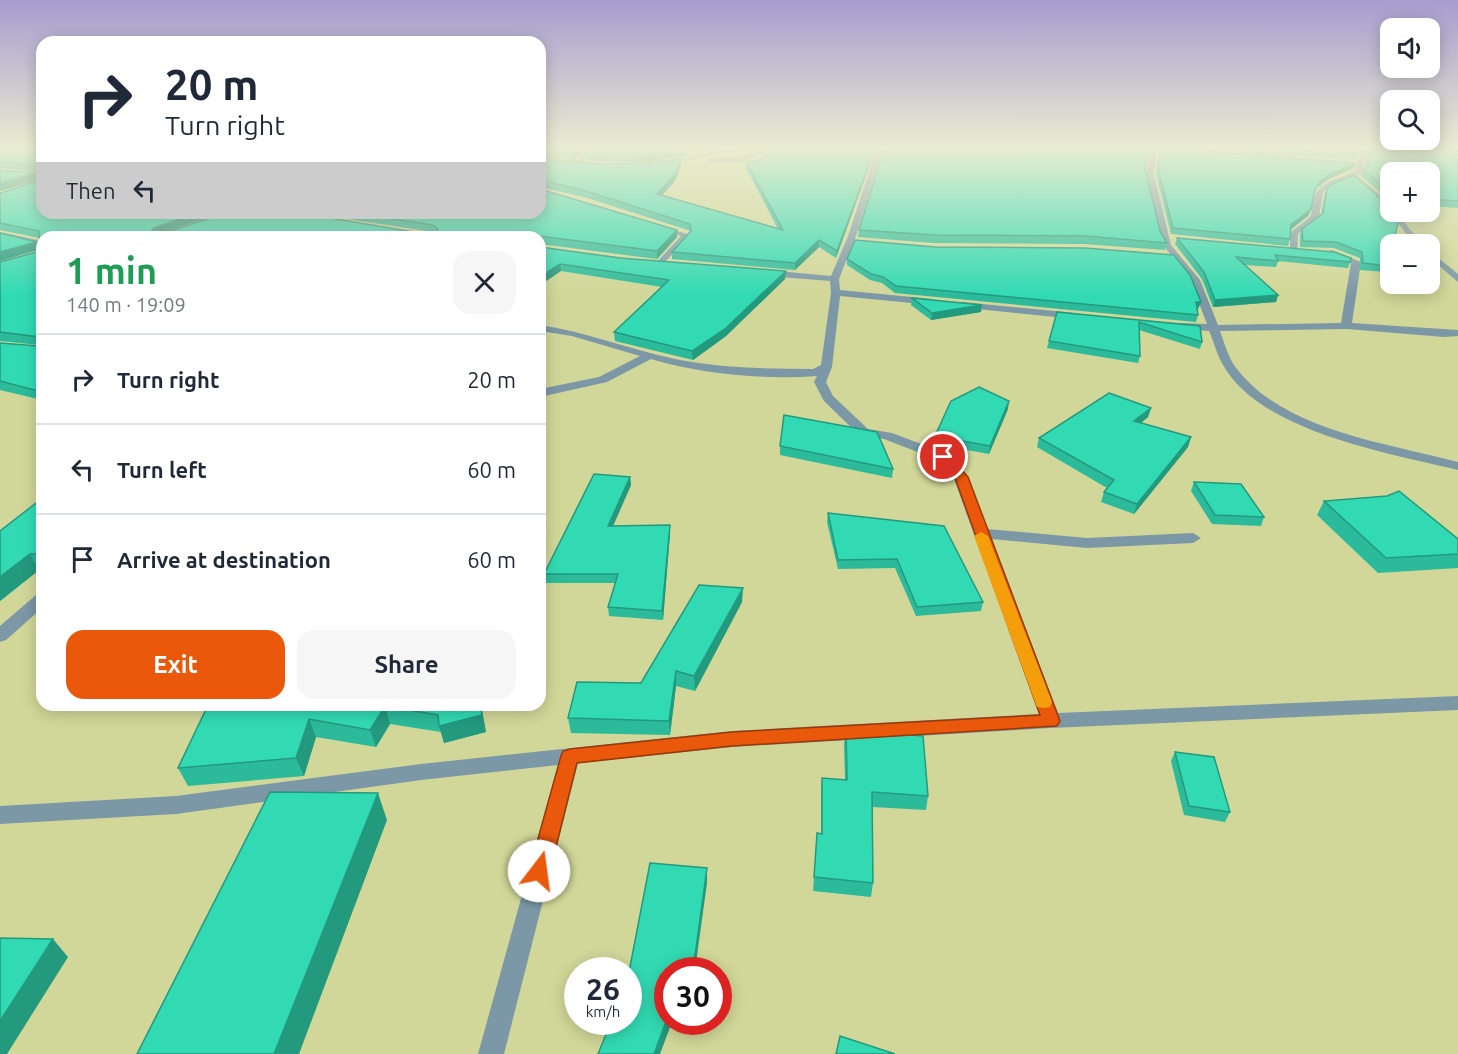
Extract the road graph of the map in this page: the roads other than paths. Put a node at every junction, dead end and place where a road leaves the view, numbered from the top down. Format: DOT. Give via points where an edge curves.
graph roads {
  1 [pos="864,197"];
  2 [pos="1155,197"];
  3 [pos="1315,197"];
  4 [pos="644,221"];
  5 [pos="1401,222"];
  6 [pos="1410,234"];
  7 [pos="0,235"];
  8 [pos="1164,238"];
  9 [pos="1175,239"];
  10 [pos="850,241"];
  11 [pos="862,242"];
  12 [pos="36,243"];
  13 [pos="1263,248"];
  14 [pos="1323,252"];
  15 [pos="1440,263"];
  16 [pos="672,264"];
  17 [pos="758,272"];
  18 [pos="834,279"];
  19 [pos="1458,279"];
  20 [pos="836,293"];
  21 [pos="942,303"];
  22 [pos="954,304"];
  23 [pos="1083,317"];
  24 [pos="1166,325"];
  25 [pos="1346,326"];
  26 [pos="546,329"];
  27 [pos="1213,329"];
  28 [pos="1458,333"];
  29 [pos="650,355"];
  30 [pos="826,367"];
  31 [pos="546,392"];
  32 [pos="1458,466"];
  33 [pos="980,533"];
  34 [pos="1193,538"];
  35 [pos="36,604"];
  36 [pos="0,636"];
  37 [pos="1458,703"];
  38 [pos="1051,721"];
  39 [pos="570,756"];
  40 [pos="0,815"];
  41 [pos="491,1054"];
  1 -- 10 [label="street"];
  2 -- 8 [label="street"];
  3 -- 13 [label="street" via="1315,217 1294,233 1299,251"];
  4 -- 16 [label="street" via="687,235 656,262"];
  5 -- 6 [label="street"];
  7 -- 12 [label="street"];
  8 -- 9 [label="street"];
  8 -- 27 [label="street" via="1170,255 1195,280"];
  10 -- 11 [label="street"];
  10 -- 18 [label="street"];
  14 -- 25 [label="street" via="1356,262"];
  15 -- 19 [label="street"];
  17 -- 18 [label="street"];
  18 -- 20 [label="street"];
  20 -- 21 [label="street"];
  20 -- 30 [label="street"];
  22 -- 23 [label="street"];
  24 -- 27 [label="street"];
  25 -- 27 [label="street"];
  25 -- 28 [label="street"];
  26 -- 29 [label="street"];
  27 -- 32 [label="street" via="1228,365 1259,399 1290,417 1347,437"];
  29 -- 30 [label="street" via="753,372 815,373"];
  29 -- 31 [label="street" via="603,380"];
  30 -- 33 [label="street" via="820,382 828,398 864,432 887,436 943,457 961,477"];
  33 -- 34 [label="street" via="1087,543"];
  33 -- 38 [label="street"];
  35 -- 36 [label="street"];
  37 -- 38 [label="street"];
  38 -- 39 [label="street" via="732,739"];
  39 -- 40 [label="street" via="176,805"];
  39 -- 41 [label="street"];
}
